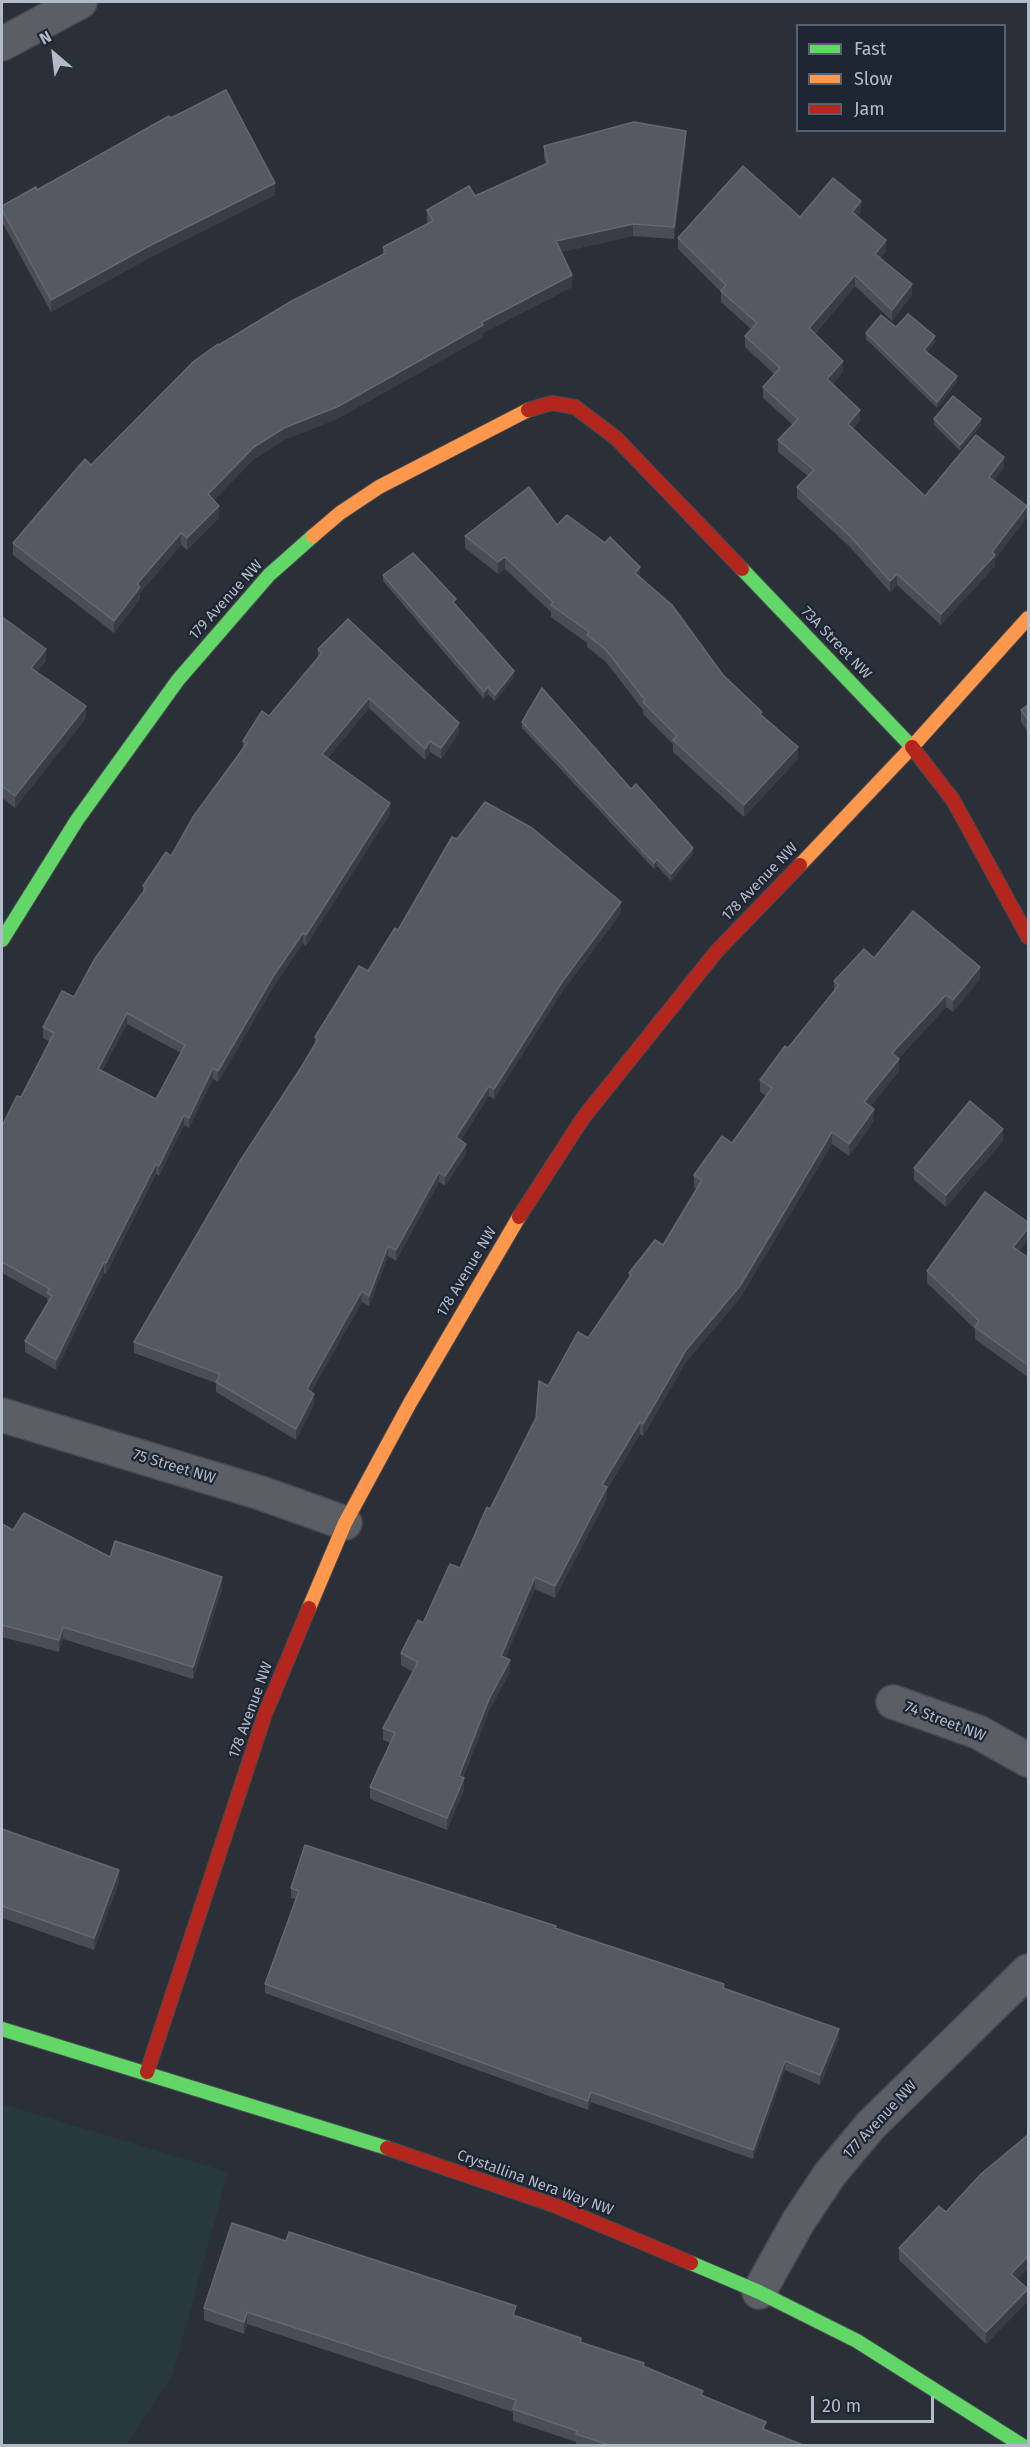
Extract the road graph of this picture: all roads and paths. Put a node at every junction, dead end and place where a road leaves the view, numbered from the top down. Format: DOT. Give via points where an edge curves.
graph roads {
  1 [pos="80,2"];
  2 [pos="2,44"];
  3 [pos="575,407"];
  4 [pos="1029,618"];
  5 [pos="912,747"];
  6 [pos="7,919"];
  7 [pos="1029,937"];
  8 [pos="2,1415"];
  9 [pos="345,1523"];
  10 [pos="893,1702"];
  11 [pos="1029,1760"];
  12 [pos="1029,1971"];
  13 [pos="2,2029"];
  14 [pos="147,2072"];
  15 [pos="759,2292"];
  16 [pos="1023,2445"];
  1 -- 2 [label="street"];
  3 -- 5 [label="street, 73A Street NW" via="616,438"];
  3 -- 6 [label="street, 179 Avenue NW" via="552,403 534,407 379,486 340,513 269,575 178,680"];
  4 -- 5 [label="street, 178 Avenue NW"];
  5 -- 7 [label="street, 73A Street NW" via="953,800"];
  5 -- 9 [label="street, 178 Avenue NW" via="716,952 583,1118 464,1308"];
  8 -- 9 [label="street, 75 Street NW"];
  9 -- 14 [label="street, 178 Avenue NW" via="265,1714"];
  10 -- 11 [label="street, 74 Street NW" via="978,1732"];
  12 -- 15 [label="street, 177 Avenue NW" via="871,2126 830,2174"];
  13 -- 14 [label="street, Crystallina Nera Way NW"];
  14 -- 15 [label="street, Crystallina Nera Way NW" via="371,2142 556,2206"];
  15 -- 16 [label="street, Crystallina Nera Way NW" via="857,2341"];
}
